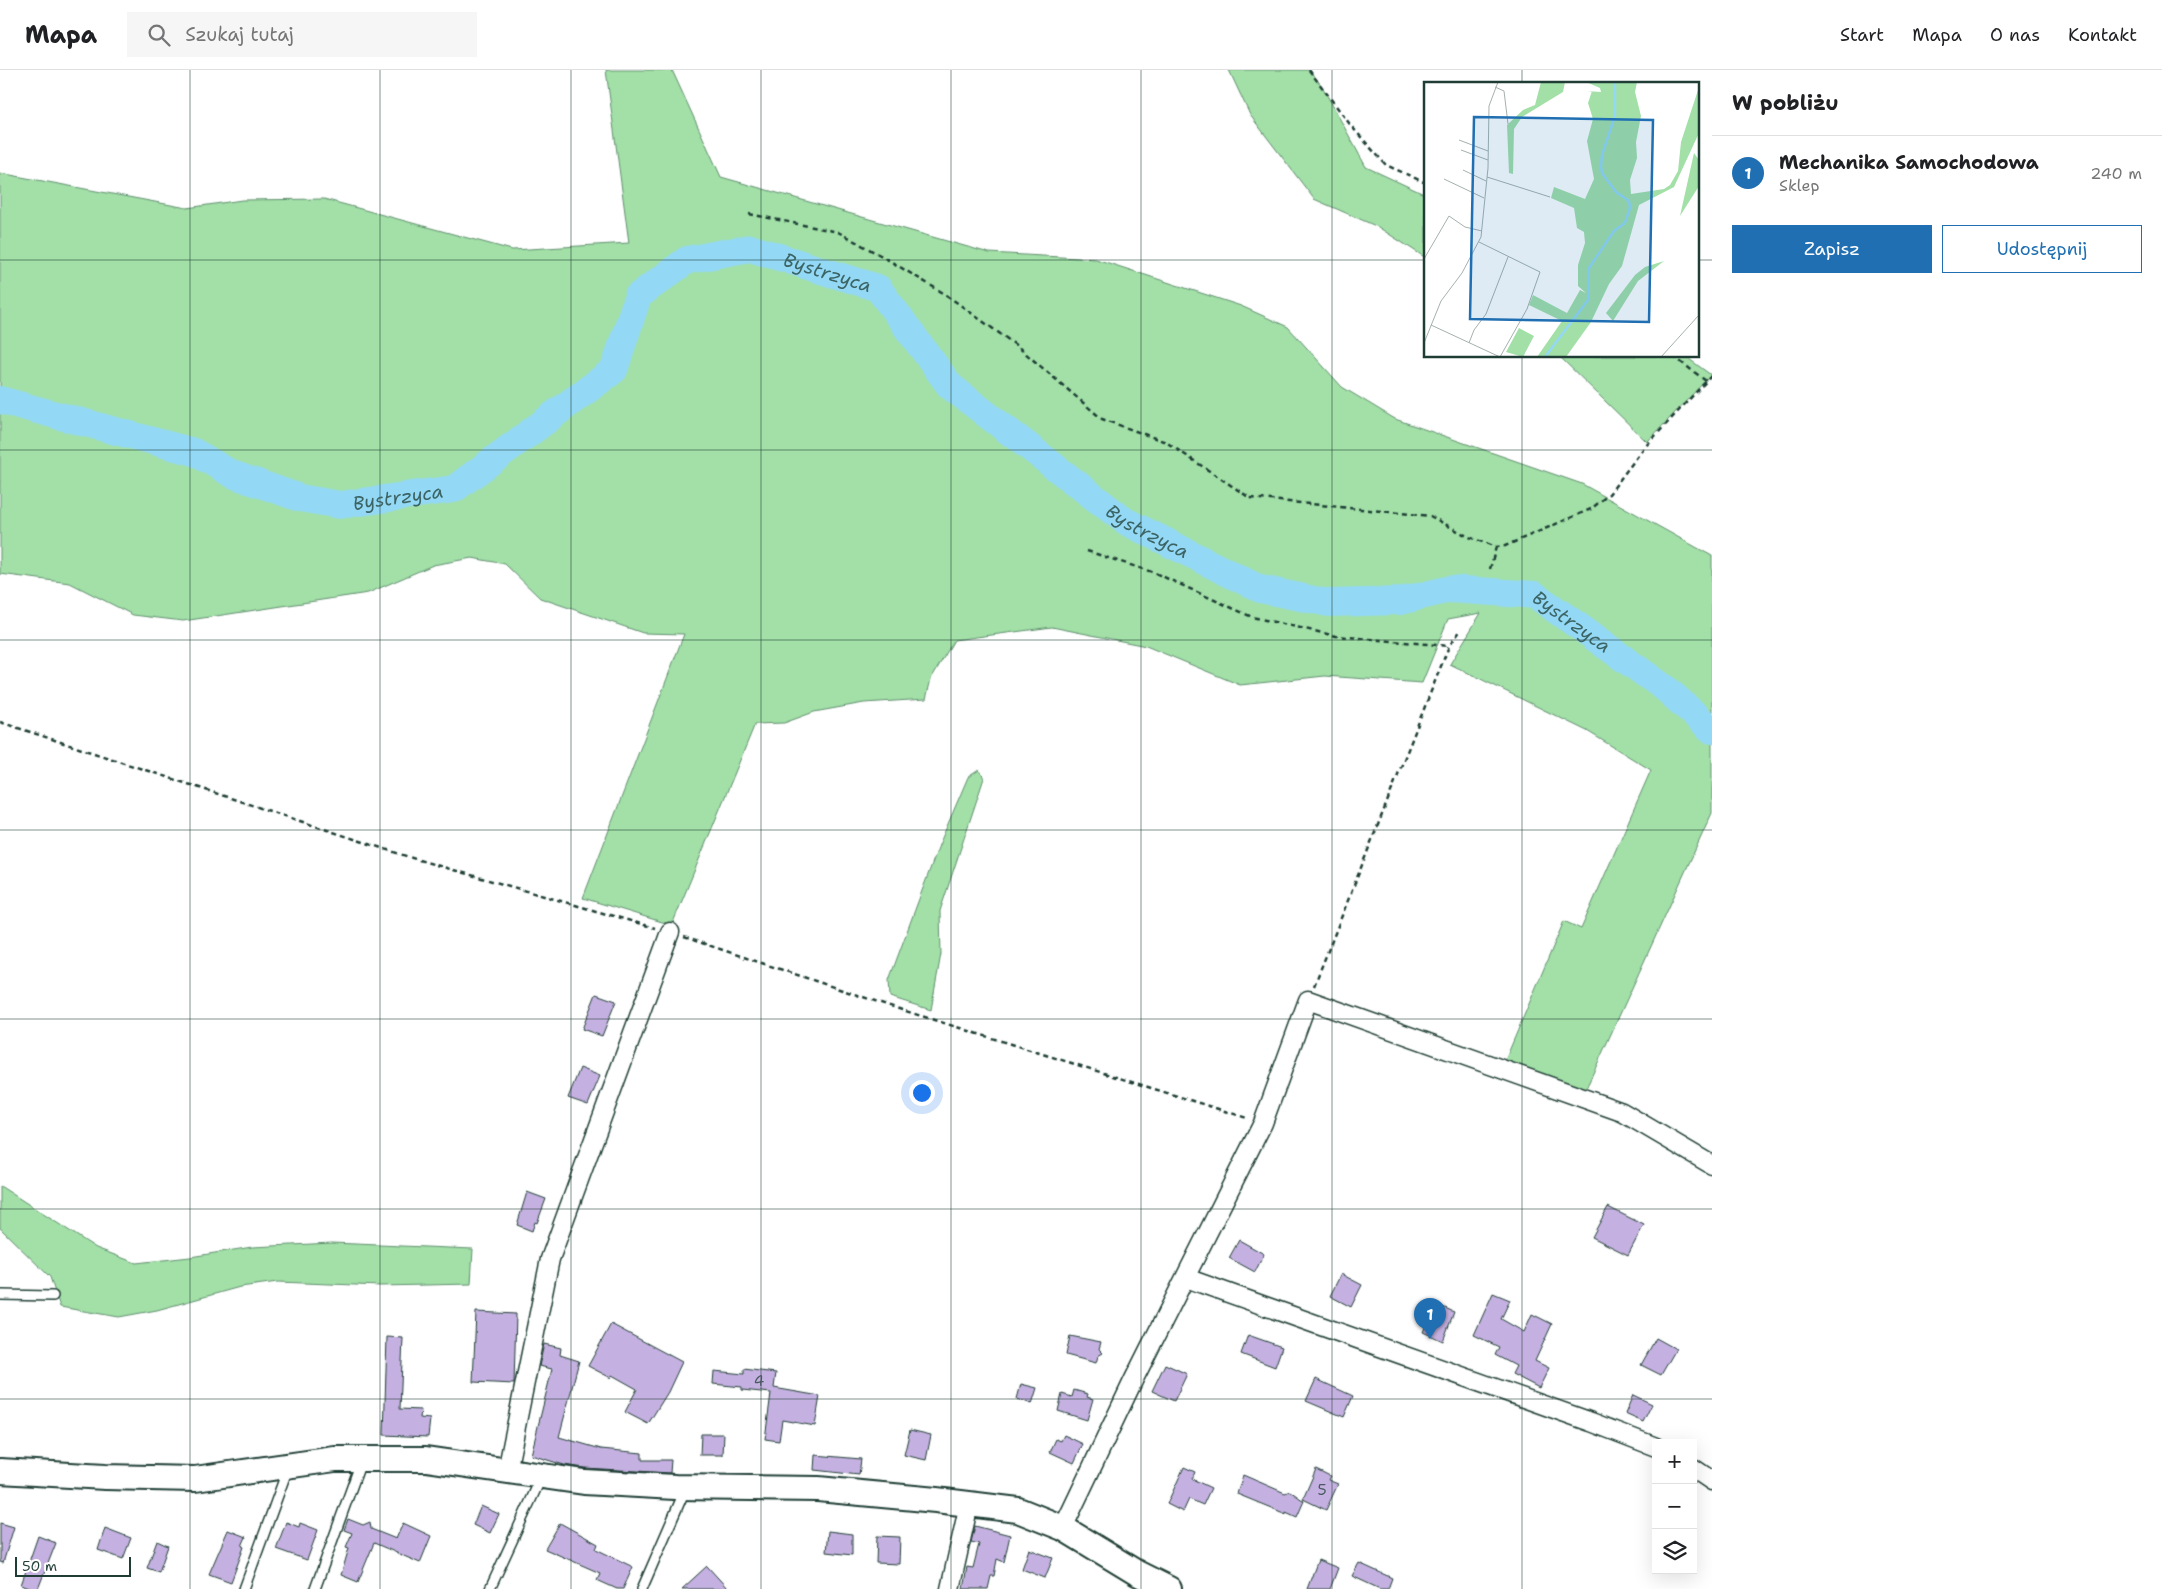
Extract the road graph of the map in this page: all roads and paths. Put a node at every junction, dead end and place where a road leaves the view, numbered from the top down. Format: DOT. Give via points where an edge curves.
graph roads {
  1 [pos="1309,70"];
  2 [pos="1424,182"];
  3 [pos="749,214"];
  4 [pos="1676,358"];
  5 [pos="1712,375"];
  6 [pos="1706,381"];
  7 [pos="1496,547"];
  8 [pos="1088,551"];
  9 [pos="1490,569"];
  10 [pos="1461,630"];
  11 [pos="1449,646"];
  12 [pos="0,722"];
  13 [pos="670,932"];
  14 [pos="1308,1000"];
  15 [pos="1263,1123"];
  16 [pos="1712,1165"];
  17 [pos="1186,1278"];
  18 [pos="0,1295"];
  19 [pos="52,1296"];
  20 [pos="1652,1445"];
  21 [pos="362,1459"];
  22 [pos="289,1466"];
  23 [pos="0,1471"];
  24 [pos="507,1471"];
  25 [pos="1697,1471"];
  26 [pos="542,1476"];
  27 [pos="1712,1481"];
  28 [pos="686,1487"];
  29 [pos="969,1504"];
  30 [pos="1063,1528"];
  31 [pos="244,1589"];
  32 [pos="314,1589"];
  33 [pos="490,1589"];
  34 [pos="642,1589"];
  35 [pos="950,1589"];
  36 [pos="1169,1589"];
  1 -- 2 [label="path" via="1386,165"];
  3 -- 7 [label="path" via="838,232 880,255 944,294 1017,346 1102,419 1166,442 1250,498 1430,516"];
  4 -- 6 [label="path"];
  5 -- 6 [label="path"];
  6 -- 7 [label="path" via="1642,449 1609,494 1591,509"];
  7 -- 9 [label="path"];
  8 -- 11 [label="path" via="1155,573 1252,617 1336,636"];
  10 -- 11 [label="path"];
  11 -- 14 [label="path"];
  12 -- 13 [label="path" via="412,858"];
  13 -- 15 [label="path" via="899,1009"];
  13 -- 24 [label="street" via="550,1259"];
  14 -- 15 [label="street"];
  14 -- 16 [label="street" via="1622,1112"];
  15 -- 17 [label="street"];
  17 -- 20 [label="street"];
  17 -- 30 [label="street"];
  18 -- 19 [label="lane"];
  21 -- 22 [label="street" via="335,1459"];
  21 -- 24 [label="street" via="426,1459"];
  21 -- 32 [label="lane"];
  22 -- 23 [label="street" via="195,1479"];
  22 -- 31 [label="lane"];
  24 -- 26 [label="street"];
  25 -- 27 [label="street"];
  26 -- 28 [label="street" via="584,1482"];
  26 -- 33 [label="lane"];
  28 -- 29 [label="street" via="818,1489"];
  28 -- 34 [label="lane"];
  29 -- 30 [label="street" via="1018,1510"];
  29 -- 35 [label="street"];
  30 -- 36 [label="street"];
}
